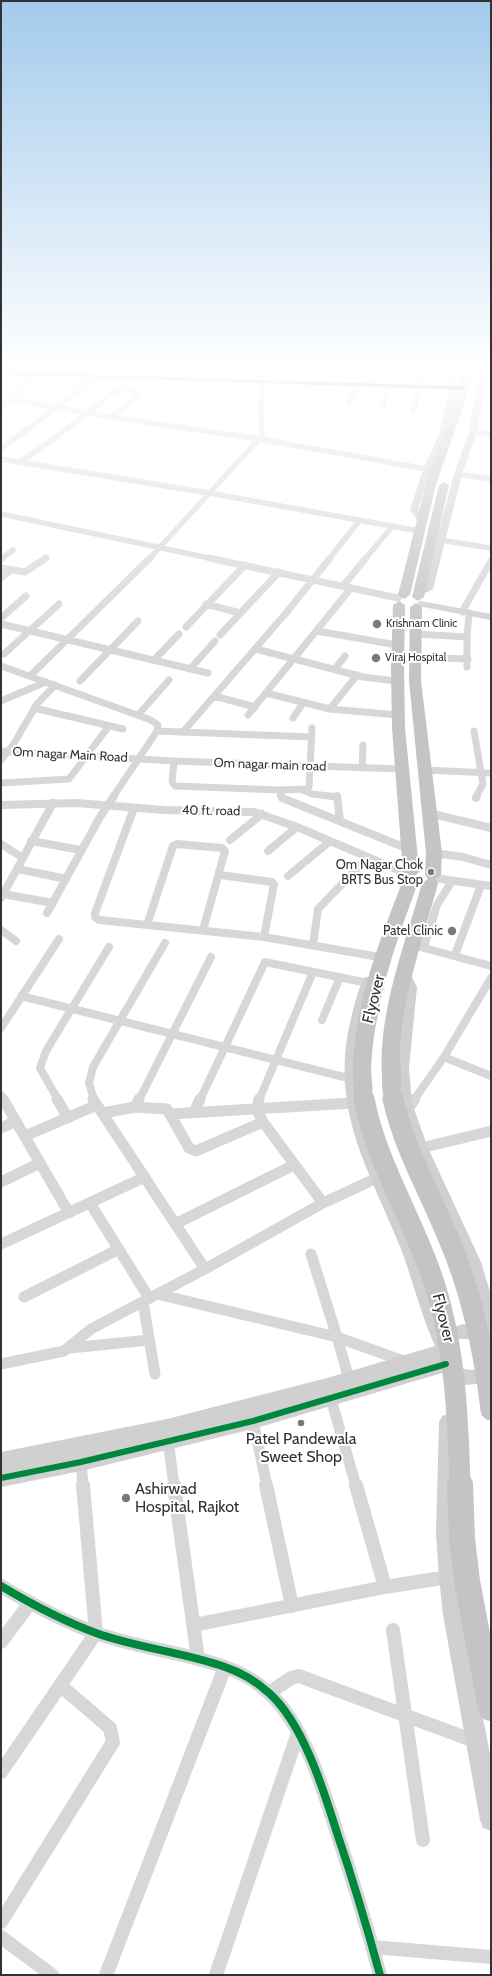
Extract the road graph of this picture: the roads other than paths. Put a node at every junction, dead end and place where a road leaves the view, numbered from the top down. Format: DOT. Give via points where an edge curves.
graph roads {
  1 [pos="27,463"];
  2 [pos="238,463"];
  3 [pos="395,463"];
  4 [pos="430,463"];
  5 [pos="439,463"];
  6 [pos="462,463"];
  7 [pos="427,469"];
  8 [pos="448,472"];
  9 [pos="458,474"];
  10 [pos="491,479"];
  11 [pos="454,491"];
  12 [pos="209,493"];
  13 [pos="440,499"];
  14 [pos="1,514"];
  15 [pos="421,519"];
  16 [pos="359,521"];
  17 [pos="391,528"];
  18 [pos="418,531"];
  19 [pos="437,540"];
  20 [pos="161,547"];
  21 [pos="491,548"];
  22 [pos="13,550"];
  23 [pos="46,558"];
  24 [pos="1,560"];
  25 [pos="491,561"];
  26 [pos="245,565"];
  27 [pos="1,568"];
  28 [pos="11,570"];
  29 [pos="279,572"];
  30 [pos="1,578"];
  31 [pos="314,580"];
  32 [pos="343,586"];
  33 [pos="351,588"];
  34 [pos="26,596"];
  35 [pos="400,599"];
  36 [pos="419,600"];
  37 [pos="59,604"];
  38 [pos="206,604"];
  39 [pos="466,612"];
  40 [pos="240,613"];
  41 [pos="491,617"];
  42 [pos="1,618"];
  43 [pos="138,621"];
  44 [pos="1,624"];
  45 [pos="186,627"];
  46 [pos="30,631"];
  47 [pos="317,631"];
  48 [pos="179,634"];
  49 [pos="417,634"];
  50 [pos="220,635"];
  51 [pos="466,637"];
  52 [pos="67,639"];
  53 [pos="215,641"];
  54 [pos="397,644"];
  55 [pos="256,649"];
  56 [pos="110,650"];
  57 [pos="4,654"];
  58 [pos="345,656"];
  59 [pos="415,657"];
  60 [pos="294,659"];
  61 [pos="468,659"];
  62 [pos="154,660"];
  63 [pos="467,667"];
  64 [pos="3,668"];
  65 [pos="190,669"];
  66 [pos="335,670"];
  67 [pos="208,673"];
  68 [pos="357,675"];
  69 [pos="30,676"];
  70 [pos="168,680"];
  71 [pos="80,681"];
  72 [pos="396,681"];
  73 [pos="46,682"];
  74 [pos="55,686"];
  75 [pos="266,693"];
  76 [pos="214,696"];
  77 [pos="1,701"];
  78 [pos="303,703"];
  79 [pos="255,707"];
  80 [pos="34,708"];
  81 [pos="330,709"];
  82 [pos="138,715"];
  83 [pos="248,715"];
  84 [pos="398,716"];
  85 [pos="293,718"];
  86 [pos="109,726"];
  87 [pos="312,728"];
  88 [pos="122,730"];
  89 [pos="157,731"];
  90 [pos="474,731"];
  91 [pos="183,732"];
  92 [pos="311,737"];
  93 [pos="363,745"];
  94 [pos="5,751"];
  95 [pos="87,755"];
  96 [pos="139,758"];
  97 [pos="1,760"];
  98 [pos="174,761"];
  99 [pos="310,766"];
  100 [pos="362,768"];
  101 [pos="401,769"];
  102 [pos="424,770"];
  103 [pos="482,771"];
  104 [pos="491,773"];
  105 [pos="1,783"];
  106 [pos="279,790"];
  107 [pos="303,790"];
  108 [pos="476,798"];
  109 [pos="53,803"];
  110 [pos="1,805"];
  111 [pos="108,805"];
  112 [pos="134,808"];
  113 [pos="429,813"];
  114 [pos="262,814"];
  115 [pos="340,821"];
  116 [pos="297,827"];
  117 [pos="491,828"];
  118 [pos="230,840"];
  119 [pos="31,841"];
  120 [pos="329,842"];
  121 [pos="1,844"];
  122 [pos="81,850"];
  123 [pos="411,850"];
  124 [pos="268,851"];
  125 [pos="434,853"];
  126 [pos="23,858"];
  127 [pos="367,858"];
  128 [pos="491,865"];
  129 [pos="18,869"];
  130 [pos="220,875"];
  131 [pos="288,876"];
  132 [pos="411,876"];
  133 [pos="66,878"];
  134 [pos="432,879"];
  135 [pos="452,881"];
  136 [pos="481,885"];
  137 [pos="491,886"];
  138 [pos="3,892"];
  139 [pos="52,903"];
  140 [pos="47,913"];
  141 [pos="147,925"];
  142 [pos="1,930"];
  143 [pos="203,930"];
  144 [pos="264,937"];
  145 [pos="59,938"];
  146 [pos="16,940"];
  147 [pos="165,943"];
  148 [pos="313,945"];
  149 [pos="418,946"];
  150 [pos="109,947"];
  151 [pos="455,955"];
  152 [pos="211,957"];
  153 [pos="383,962"];
  154 [pos="491,966"];
  155 [pos="313,972"];
  156 [pos="405,976"];
  157 [pos="340,977"];
  158 [pos="491,978"];
  159 [pos="368,983"];
  160 [pos="21,996"];
  161 [pos="72,1009"];
  162 [pos="322,1020"];
  163 [pos="119,1021"];
  164 [pos="1,1028"];
  165 [pos="172,1035"];
  166 [pos="223,1048"];
  167 [pos="444,1057"];
  168 [pos="276,1061"];
  169 [pos="491,1076"];
  170 [pos="356,1093"];
  171 [pos="1,1095"];
  172 [pos="135,1108"];
  173 [pos="100,1109"];
  174 [pos="257,1110"];
  175 [pos="407,1110"];
  176 [pos="171,1114"];
  177 [pos="194,1114"];
  178 [pos="68,1118"];
  179 [pos="16,1121"];
  180 [pos="263,1122"];
  181 [pos="1,1128"];
  182 [pos="491,1131"];
  183 [pos="25,1136"];
  184 [pos="421,1148"];
  185 [pos="40,1163"];
  186 [pos="294,1165"];
  187 [pos="145,1177"];
  188 [pos="377,1178"];
  189 [pos="1,1182"];
  190 [pos="90,1203"];
  191 [pos="324,1203"];
  192 [pos="68,1213"];
  193 [pos="175,1224"];
  194 [pos="1,1244"];
  195 [pos="119,1249"];
  196 [pos="312,1254"];
  197 [pos="205,1269"];
  198 [pos="24,1297"];
  199 [pos="150,1298"];
  200 [pos="336,1337"];
  201 [pos="149,1340"];
  202 [pos="489,1343"];
  203 [pos="70,1348"];
  204 [pos="445,1358"];
  205 [pos="406,1363"];
  206 [pos="1,1364"];
  207 [pos="491,1368"];
  208 [pos="155,1374"];
  209 [pos="350,1379"];
  210 [pos="331,1399"];
  211 [pos="491,1410"];
  212 [pos="254,1421"];
  213 [pos="168,1434"];
  214 [pos="1,1461"];
  215 [pos="81,1462"];
  216 [pos="1,1478"];
  217 [pos="448,1577"];
  218 [pos="1,1586"];
  219 [pos="385,1587"];
  220 [pos="30,1603"];
  221 [pos="292,1606"];
  222 [pos="194,1626"];
  223 [pos="393,1630"];
  224 [pos="96,1633"];
  225 [pos="1,1642"];
  226 [pos="198,1659"];
  227 [pos="225,1667"];
  228 [pos="61,1686"];
  229 [pos="269,1693"];
  230 [pos="491,1708"];
  231 [pos="406,1715"];
  232 [pos="298,1733"];
  233 [pos="478,1742"];
  234 [pos="1,1772"];
  235 [pos="491,1820"];
  236 [pos="422,1840"];
  237 [pos="1,1922"];
  238 [pos="1,1938"];
  239 [pos="372,1947"];
  240 [pos="491,1957"];
  241 [pos="52,1975"];
  242 [pos="106,1975"];
  243 [pos="216,1975"];
  244 [pos="380,1975"];
  1 -- 12 [label="street"];
  2 -- 12 [label="street"];
  3 -- 7 [label="street"];
  4 -- 7 [label="street"];
  5 -- 15 [label="highway, Flyover, bridge"];
  6 -- 9 [label="street"];
  7 -- 15 [label="street" via="414,510"];
  8 -- 13 [label="highway, Flyover"];
  9 -- 10 [label="street"];
  9 -- 11 [label="street"];
  11 -- 13 [label="highway"];
  11 -- 19 [label="street"];
  12 -- 16 [label="street"];
  12 -- 20 [label="street"];
  13 -- 19 [label="highway, Flyover"];
  14 -- 20 [label="street"];
  15 -- 18 [label="highway, Flyover"];
  16 -- 17 [label="street"];
  16 -- 31 [label="street"];
  17 -- 18 [label="street"];
  17 -- 32 [label="street"];
  18 -- 35 [label="highway, Flyover"];
  19 -- 21 [label="street"];
  19 -- 36 [label="highway, Flyover"];
  20 -- 26 [label="street"];
  20 -- 52 [label="street"];
  22 -- 24 [label="street"];
  23 -- 28 [label="street" via="29,572"];
  25 -- 39 [label="street"];
  26 -- 29 [label="street"];
  26 -- 38 [label="street"];
  27 -- 28 [label="street"];
  28 -- 30 [label="street"];
  29 -- 31 [label="street"];
  29 -- 40 [label="street"];
  31 -- 32 [label="street"];
  31 -- 55 [label="street"];
  32 -- 33 [label="street"];
  33 -- 35 [label="street"];
  33 -- 47 [label="street"];
  34 -- 42 [label="street"];
  35 -- 36 [label="highway" via="409,608"];
  35 -- 54 [label="highway, Flyover"];
  36 -- 39 [label="street"];
  36 -- 49 [label="highway, Flyover"];
  37 -- 46 [label="street"];
  38 -- 40 [label="street"];
  38 -- 45 [label="street"];
  39 -- 41 [label="street"];
  39 -- 51 [label="street"];
  40 -- 50 [label="street"];
  43 -- 56 [label="street"];
  44 -- 46 [label="street"];
  46 -- 52 [label="street"];
  46 -- 57 [label="street"];
  47 -- 54 [label="street"];
  47 -- 60 [label="street"];
  48 -- 62 [label="street"];
  49 -- 51 [label="street"];
  49 -- 59 [label="highway, Flyover"];
  51 -- 61 [label="street"];
  52 -- 56 [label="street"];
  52 -- 69 [label="street"];
  53 -- 65 [label="street"];
  54 -- 72 [label="highway, Flyover"];
  55 -- 60 [label="street"];
  55 -- 76 [label="street"];
  56 -- 62 [label="street"];
  56 -- 71 [label="street"];
  58 -- 66 [label="street"];
  59 -- 61 [label="street"];
  59 -- 102 [label="highway, Flyover"];
  60 -- 66 [label="street"];
  60 -- 75 [label="street"];
  61 -- 63 [label="street"];
  62 -- 65 [label="street"];
  64 -- 69 [label="street"];
  65 -- 67 [label="street"];
  66 -- 68 [label="street"];
  68 -- 72 [label="street"];
  68 -- 81 [label="street"];
  69 -- 73 [label="street"];
  70 -- 82 [label="street"];
  72 -- 84 [label="highway, Flyover"];
  73 -- 74 [label="street"];
  73 -- 77 [label="street"];
  74 -- 80 [label="street"];
  74 -- 82 [label="street"];
  75 -- 78 [label="street"];
  75 -- 79 [label="street"];
  76 -- 79 [label="street"];
  76 -- 91 [label="street"];
  78 -- 81 [label="street"];
  78 -- 85 [label="street"];
  79 -- 83 [label="street"];
  80 -- 86 [label="street"];
  80 -- 94 [label="street"];
  81 -- 84 [label="street"];
  82 -- 89 [label="street" via="156,722"];
  84 -- 101 [label="highway, Flyover"];
  86 -- 88 [label="street"];
  86 -- 95 [label="street"];
  87 -- 92 [label="street"];
  89 -- 91 [label="street"];
  89 -- 96 [label="street"];
  90 -- 103 [label="street"];
  91 -- 92 [label="street"];
  92 -- 99 [label="street"];
  93 -- 100 [label="street"];
  94 -- 95 [label="street, Om nagar Main Road"];
  94 -- 97 [label="street"];
  95 -- 96 [label="street, Om nagar Main Road"];
  95 -- 105 [label="street" via="67,780"];
  96 -- 98 [label="street, Om nagar main road"];
  96 -- 111 [label="street"];
  98 -- 99 [label="street, Om nagar main road"];
  98 -- 106 [label="street" via="172,782 175,786"];
  99 -- 100 [label="street, Om nagar main road"];
  99 -- 107 [label="street" via="309,788"];
  100 -- 101 [label="street, Om nagar main road"];
  101 -- 123 [label="highway, Flyover"];
  102 -- 103 [label="street"];
  102 -- 113 [label="highway, Flyover"];
  103 -- 104 [label="street"];
  103 -- 108 [label="street" via="482,784"];
  106 -- 107 [label="street"];
  106 -- 115 [label="street" via="282,798"];
  107 -- 115 [label="street" via="312,794 336,796"];
  109 -- 110 [label="street, 40 ft. road"];
  109 -- 111 [label="street, 40 ft. road"];
  109 -- 119 [label="street"];
  111 -- 112 [label="street, 40 ft. road"];
  111 -- 122 [label="street"];
  112 -- 114 [label="street, 40 ft. road" via="247,811"];
  112 -- 141 [label="street" via="95,917 99,920"];
  113 -- 117 [label="street"];
  113 -- 125 [label="highway, Flyover"];
  114 -- 116 [label="street, 40 ft. road"];
  114 -- 118 [label="street"];
  115 -- 123 [label="street"];
  116 -- 120 [label="street, 40 ft. road"];
  116 -- 124 [label="street"];
  119 -- 122 [label="street"];
  119 -- 126 [label="street"];
  120 -- 127 [label="street, 40 ft. road"];
  120 -- 131 [label="street"];
  121 -- 126 [label="street"];
  122 -- 133 [label="street"];
  123 -- 132 [label="highway, Flyover"];
  125 -- 128 [label="street" via="463,857"];
  125 -- 134 [label="highway, Flyover"];
  126 -- 129 [label="street"];
  127 -- 132 [label="street, 40 ft. road"];
  127 -- 148 [label="street" via="318,909"];
  129 -- 133 [label="street"];
  129 -- 138 [label="street"];
  130 -- 141 [label="street" via="225,849 177,844 173,846"];
  130 -- 143 [label="street"];
  130 -- 144 [label="street" via="274,884"];
  132 -- 134 [label="highway" via="423,869"];
  132 -- 153 [label="highway, Flyover"];
  133 -- 139 [label="street"];
  134 -- 135 [label="street"];
  134 -- 149 [label="highway, Flyover"];
  135 -- 136 [label="street"];
  135 -- 149 [label="street" via="437,905"];
  136 -- 137 [label="street"];
  136 -- 151 [label="street"];
  138 -- 139 [label="street"];
  139 -- 140 [label="street"];
  141 -- 143 [label="street"];
  142 -- 146 [label="street"];
  143 -- 144 [label="street"];
  144 -- 148 [label="street"];
  145 -- 160 [label="street"];
  147 -- 163 [label="street"];
  148 -- 153 [label="street"];
  149 -- 151 [label="street"];
  149 -- 156 [label="highway, Flyover"];
  150 -- 161 [label="street"];
  151 -- 154 [label="street"];
  152 -- 165 [label="street"];
  153 -- 159 [label="street"];
  153 -- 170 [label="highway, Flyover" via="371,1001"];
  155 -- 157 [label="street"];
  155 -- 166 [label="street" via="265,962"];
  155 -- 168 [label="street"];
  156 -- 175 [label="street" via="411,987 402,1068"];
  156 -- 211 [label="highway, Flyover, bridge" via="396,1007 391,1046 392,1095 396,1118 407,1150 464,1276 483,1345"];
  157 -- 159 [label="street"];
  157 -- 162 [label="street"];
  158 -- 167 [label="street"];
  159 -- 170 [label="street" via="357,1013 353,1042"];
  160 -- 161 [label="street"];
  160 -- 164 [label="street"];
  161 -- 163 [label="street"];
  161 -- 178 [label="street" via="46,1051 40,1068"];
  163 -- 165 [label="street"];
  163 -- 173 [label="street" via="90,1075 90,1090"];
  165 -- 166 [label="street"];
  165 -- 172 [label="street"];
  166 -- 168 [label="street"];
  166 -- 177 [label="street"];
  167 -- 169 [label="street"];
  167 -- 175 [label="street"];
  168 -- 170 [label="street"];
  168 -- 174 [label="street" via="259,1099"];
  170 -- 174 [label="street"];
  170 -- 188 [label="street" via="360,1134"];
  170 -- 230 [label="highway, Flyover, bridge" via="432,1275 453,1359 466,1575"];
  171 -- 179 [label="street"];
  172 -- 173 [label="street"];
  172 -- 176 [label="street" via="167,1109"];
  173 -- 178 [label="street"];
  173 -- 187 [label="street"];
  174 -- 177 [label="street"];
  174 -- 180 [label="street"];
  175 -- 184 [label="street"];
  176 -- 177 [label="street"];
  176 -- 180 [label="street" via="189,1148 196,1151"];
  178 -- 183 [label="street"];
  179 -- 181 [label="street"];
  179 -- 183 [label="street"];
  180 -- 186 [label="street"];
  182 -- 184 [label="street"];
  183 -- 185 [label="street"];
  184 -- 202 [label="street" via="473,1262 490,1318"];
  185 -- 189 [label="street"];
  185 -- 192 [label="street"];
  186 -- 191 [label="street"];
  186 -- 193 [label="street"];
  187 -- 190 [label="street"];
  187 -- 193 [label="street"];
  188 -- 191 [label="street"];
  188 -- 204 [label="street" via="408,1249"];
  190 -- 192 [label="street"];
  190 -- 195 [label="street"];
  191 -- 197 [label="street"];
  192 -- 194 [label="street"];
  193 -- 197 [label="street"];
  195 -- 198 [label="street"];
  195 -- 199 [label="street"];
  196 -- 200 [label="street"];
  197 -- 199 [label="street"];
  199 -- 200 [label="street"];
  199 -- 201 [label="street"];
  199 -- 203 [label="street" via="87,1331"];
  200 -- 205 [label="street"];
  200 -- 209 [label="street"];
  201 -- 203 [label="street"];
  201 -- 208 [label="street"];
  202 -- 204 [label="street" via="473,1332 460,1331 446,1339"];
  203 -- 206 [label="street" via="58,1354"];
  204 -- 205 [label="street"];
  204 -- 207 [label="street" via="461,1376 469,1378 484,1375"];
  204 -- 210 [label="street"];
  204 -- 217 [label="street"];
  205 -- 209 [label="street"];
  209 -- 213 [label="street"];
  210 -- 212 [label="street"];
  210 -- 219 [label="street"];
  212 -- 213 [label="street"];
  212 -- 221 [label="street"];
  213 -- 214 [label="street"];
  213 -- 215 [label="street"];
  213 -- 222 [label="street"];
  215 -- 216 [label="street"];
  215 -- 224 [label="street"];
  217 -- 219 [label="street"];
  217 -- 233 [label="street"];
  218 -- 220 [label="street"];
  219 -- 221 [label="street"];
  220 -- 224 [label="street"];
  220 -- 225 [label="street"];
  221 -- 222 [label="street"];
  222 -- 226 [label="street"];
  223 -- 231 [label="street"];
  224 -- 226 [label="street"];
  224 -- 228 [label="street"];
  226 -- 227 [label="street"];
  227 -- 229 [label="street" via="246,1677"];
  227 -- 242 [label="street"];
  228 -- 234 [label="street"];
  228 -- 237 [label="street" via="110,1728 113,1742"];
  229 -- 231 [label="street" via="291,1678 299,1676"];
  229 -- 232 [label="street"];
  231 -- 233 [label="street"];
  231 -- 236 [label="street"];
  232 -- 239 [label="street" via="322,1786"];
  232 -- 243 [label="street"];
  233 -- 235 [label="street"];
  238 -- 241 [label="street"];
  239 -- 240 [label="street"];
  239 -- 244 [label="street"];
}
